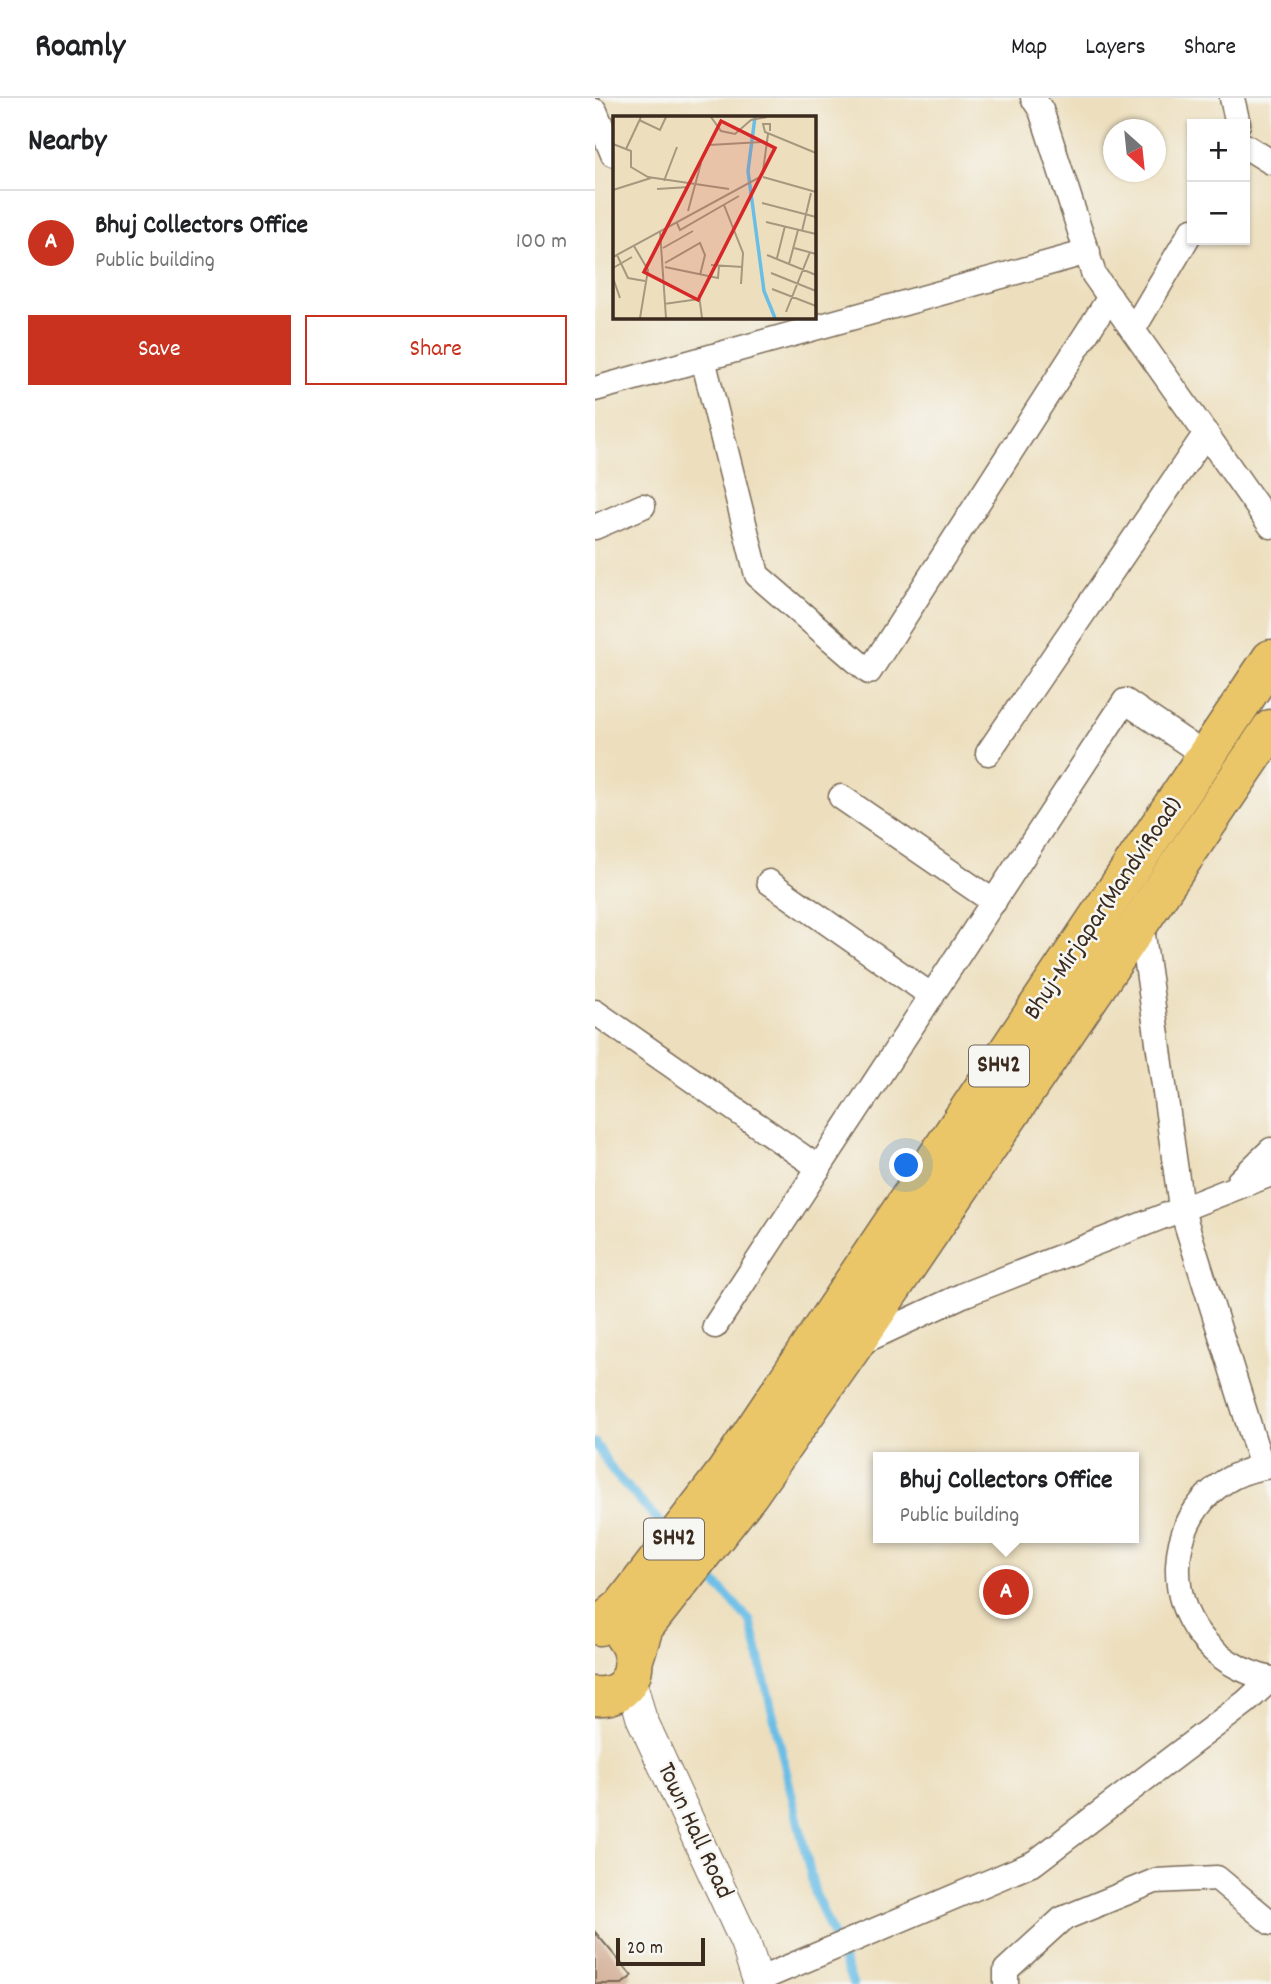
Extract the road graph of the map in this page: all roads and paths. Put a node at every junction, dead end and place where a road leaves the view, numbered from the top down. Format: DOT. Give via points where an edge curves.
graph roads {
  1 [pos="607,98"];
  2 [pos="1033,98"];
  3 [pos="1232,98"];
  4 [pos="595,108"];
  5 [pos="1237,119"];
  6 [pos="1250,149"];
  7 [pos="613,154"];
  8 [pos="1271,162"];
  9 [pos="1187,238"];
  10 [pos="1088,253"];
  11 [pos="1110,297"];
  12 [pos="1133,330"];
  13 [pos="703,359"];
  14 [pos="595,389"];
  15 [pos="1206,433"];
  16 [pos="643,506"];
  17 [pos="1271,526"];
  18 [pos="595,527"];
  19 [pos="1271,659"];
  20 [pos="1271,729"];
  21 [pos="988,752"];
  22 [pos="1206,756"];
  23 [pos="841,797"];
  24 [pos="769,882"];
  25 [pos="993,902"];
  26 [pos="1141,921"];
  27 [pos="932,996"];
  28 [pos="595,1012"];
  29 [pos="1271,1150"];
  30 [pos="819,1168"];
  31 [pos="1271,1174"];
  32 [pos="1234,1186"];
  33 [pos="1181,1207"];
  34 [pos="715,1326"];
  35 [pos="852,1347"];
  36 [pos="1267,1466"];
  37 [pos="737,1483"];
  38 [pos="615,1652"];
  39 [pos="1271,1679"];
  40 [pos="1271,1923"];
  41 [pos="751,1983"];
  42 [pos="1006,1984"];
  1 -- 4 [label="street"];
  2 -- 10 [label="street" via="1041,110"];
  3 -- 5 [label="street"];
  4 -- 7 [label="street"];
  6 -- 8 [label="street"];
  9 -- 12 [label="street"];
  10 -- 11 [label="street" via="1094,275"];
  10 -- 13 [label="street"];
  11 -- 12 [label="street"];
  11 -- 13 [label="street" via="869,672 757,575"];
  12 -- 15 [label="street"];
  13 -- 14 [label="street"];
  15 -- 17 [label="street"];
  15 -- 21 [label="street"];
  16 -- 18 [label="street"];
  19 -- 22 [label="main road, Bhuj-Mirjapar(MandviRoad) / SH42"];
  20 -- 26 [label="main road, Bhuj-Mirjapar(MandviRoad) / SH42"];
  22 -- 25 [label="street" via="1125,701"];
  22 -- 37 [label="main road, Bhuj-Mirjapar(MandviRoad) / SH42"];
  23 -- 25 [label="street"];
  24 -- 27 [label="street"];
  25 -- 27 [label="street"];
  26 -- 33 [label="street"];
  26 -- 35 [label="main road, Bhuj-Mirjapar(MandviRoad) / SH42"];
  27 -- 30 [label="street"];
  28 -- 30 [label="street"];
  29 -- 32 [label="street"];
  30 -- 34 [label="street"];
  31 -- 32 [label="street"];
  32 -- 33 [label="street"];
  33 -- 35 [label="street" via="963,1295"];
  33 -- 36 [label="street"];
  35 -- 37 [label="main road, Bhuj-Mirjapar(MandviRoad) / SH42"];
  36 -- 39 [label="street" via="1229,1481 1202,1504 1188,1524 1177,1572 1180,1595 1197,1635 1229,1665"];
  37 -- 38 [label="main road, SH42"];
  38 -- 41 [label="street, Town Hall Road" via="745,1942"];
  39 -- 41 [label="street" via="1034,1863"];
  40 -- 42 [label="street" via="1217,1878 1155,1881 1062,1919 1006,1969"];
}
